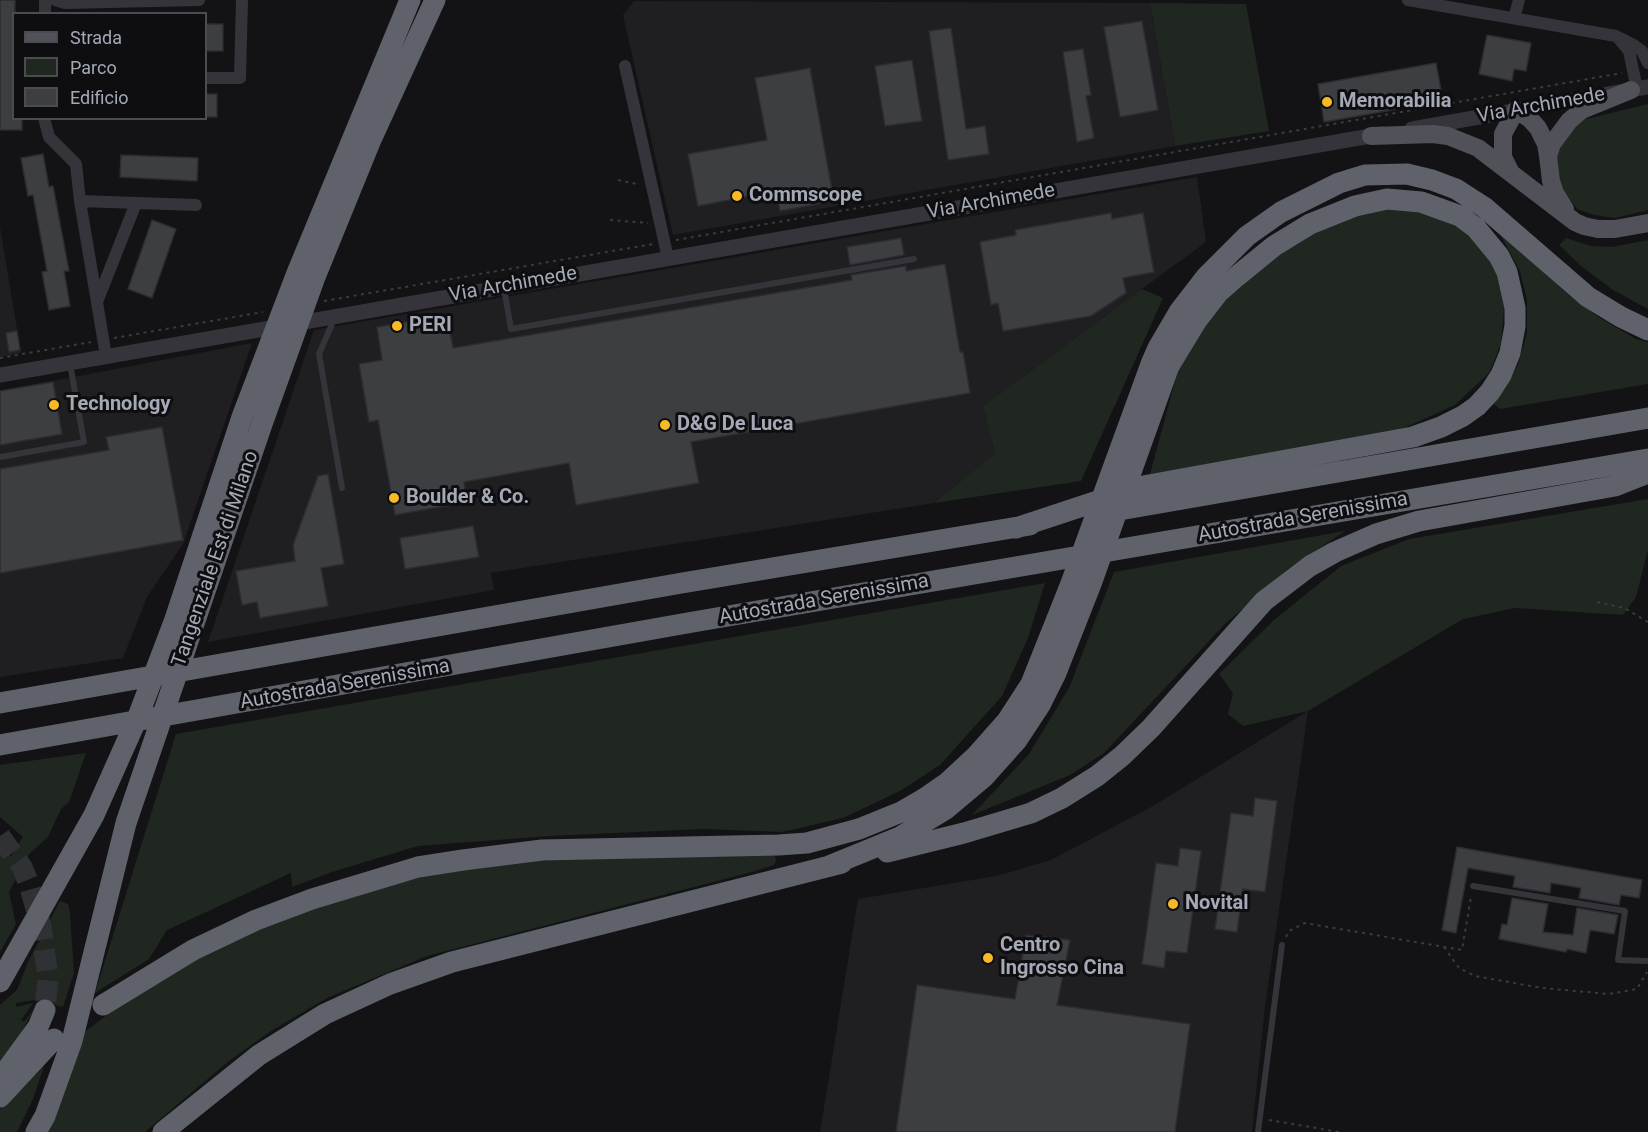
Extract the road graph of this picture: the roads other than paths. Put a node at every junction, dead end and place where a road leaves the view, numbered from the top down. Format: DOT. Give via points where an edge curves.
graph roads {
  1 [pos="55,0"];
  2 [pos="199,0"];
  3 [pos="242,0"];
  4 [pos="410,0"];
  5 [pos="435,0"];
  6 [pos="1408,0"];
  7 [pos="1519,0"];
  8 [pos="1514,18"];
  9 [pos="1616,36"];
  10 [pos="1648,63"];
  11 [pos="625,66"];
  12 [pos="207,78"];
  13 [pos="1639,88"];
  14 [pos="1516,110"];
  15 [pos="45,120"];
  16 [pos="1371,136"];
  17 [pos="1548,156"];
  18 [pos="1510,171"];
  19 [pos="80,201"];
  20 [pos="136,203"];
  21 [pos="196,205"];
  22 [pos="1575,222"];
  23 [pos="1648,223"];
  24 [pos="668,258"];
  25 [pos="914,259"];
  26 [pos="306,275"];
  27 [pos="504,287"];
  28 [pos="97,302"];
  29 [pos="335,316"];
  30 [pos="1648,330"];
  31 [pos="106,356"];
  32 [pos="70,363"];
  33 [pos="0,375"];
  34 [pos="1648,418"];
  35 [pos="0,457"];
  36 [pos="1648,459"];
  37 [pos="1648,473"];
  38 [pos="1120,476"];
  39 [pos="342,488"];
  40 [pos="1016,528"];
  41 [pos="1081,585"];
  42 [pos="0,703"];
  43 [pos="0,745"];
  44 [pos="829,866"];
  45 [pos="1473,886"];
  46 [pos="1282,945"];
  47 [pos="1648,961"];
  48 [pos="0,982"];
  49 [pos="103,1005"];
  50 [pos="45,1010"];
  51 [pos="54,1039"];
  52 [pos="0,1078"];
  53 [pos="0,1097"];
  54 [pos="36,1132"];
  55 [pos="163,1132"];
  56 [pos="1258,1132"];
  1 -- 2 [label="street"];
  3 -- 12 [label="street" via="240,78"];
  4 -- 26 [label="highway, Tangenziale Est di Milano"];
  5 -- 26 [label="highway, Tangenziale Est di Milano"];
  6 -- 8 [label="street"];
  7 -- 8 [label="street"];
  8 -- 9 [label="street"];
  9 -- 10 [label="street" via="1642,51"];
  9 -- 13 [label="street" via="1629,51"];
  11 -- 24 [label="street"];
  13 -- 14 [label="street, Via Archimede"];
  13 -- 17 [label="main road" via="1576,115 1559,132"];
  14 -- 16 [label="street, Via Archimede"];
  14 -- 17 [label="main road" via="1538,128"];
  14 -- 18 [label="main road" via="1503,134 1503,157"];
  15 -- 19 [label="street" via="49,137 76,164"];
  16 -- 18 [label="main road" via="1448,136 1478,148"];
  16 -- 24 [label="street, Via Archimede"];
  17 -- 22 [label="main road" via="1555,193"];
  18 -- 22 [label="main road"];
  19 -- 20 [label="street"];
  19 -- 28 [label="street"];
  20 -- 21 [label="street"];
  20 -- 28 [label="street"];
  22 -- 23 [label="main road" via="1607,229"];
  24 -- 27 [label="street, Via Archimede"];
  25 -- 27 [label="lane" via="511,329"];
  26 -- 48 [label="highway, Tangenziale Est di Milano" via="242,417 143,704 94,815"];
  26 -- 54 [label="highway, Tangenziale Est di Milano" via="262,424 126,823 72,1041"];
  27 -- 29 [label="street, Via Archimede"];
  28 -- 31 [label="street"];
  29 -- 31 [label="street, Via Archimede"];
  29 -- 39 [label="lane" via="319,354"];
  30 -- 38 [label="highway" via="1588,297 1484,207 1456,189 1407,174 1352,178 1301,201 1258,227 1197,288 1158,348"];
  31 -- 32 [label="street, Via Archimede"];
  32 -- 33 [label="street, Via Archimede"];
  32 -- 35 [label="lane" via="84,442"];
  34 -- 40 [label="highway, Autostrada Serenissima"];
  36 -- 43 [label="highway, Autostrada Serenissima"];
  37 -- 44 [label="highway" via="1615,486 1419,521 1335,552 1264,601 1151,728 1085,784 1050,804 1007,821"];
  38 -- 40 [label="highway" via="1169,366 1218,293 1286,238 1310,224 1381,199 1405,199 1465,219 1499,256 1514,299 1516,320 1510,353 1486,396 1463,416 1432,431 1398,440 1143,486"];
  38 -- 41 [label="highway"];
  40 -- 42 [label="highway, Autostrada Serenissima"];
  41 -- 44 [label="highway" via="1048,690 1017,740 996,765 956,801 919,826"];
  41 -- 49 [label="highway" via="1031,684 1007,721 948,782 901,812 846,834 807,843 542,850 418,867 256,920 193,950"];
  44 -- 55 [label="highway" via="452,962 390,984 325,1014 259,1055"];
  45 -- 47 [label="lane" via="1625,911 1618,960"];
  46 -- 56 [label="lane"];
  50 -- 52 [label="highway" via="38,1027"];
  51 -- 53 [label="highway"];
}
